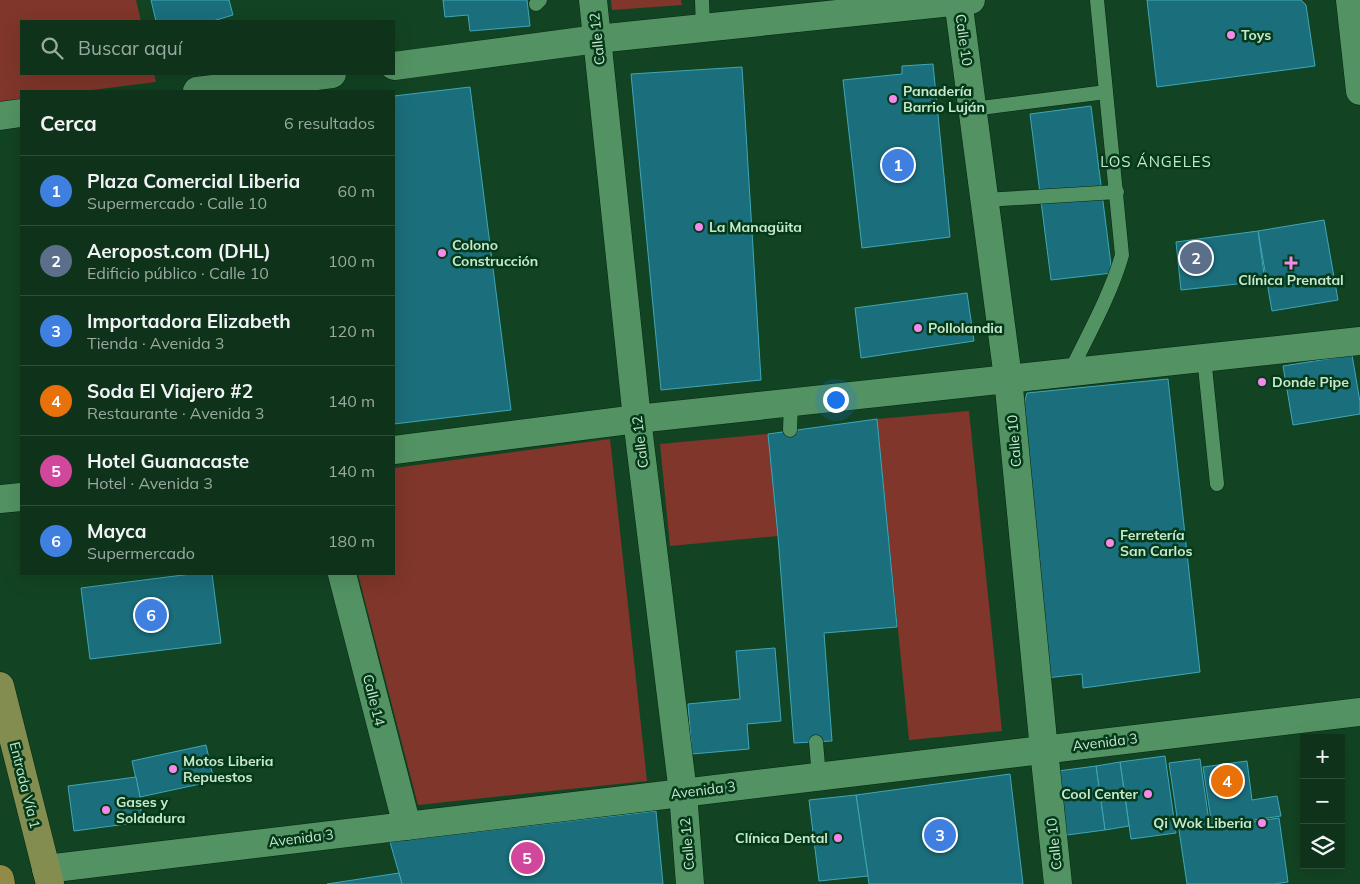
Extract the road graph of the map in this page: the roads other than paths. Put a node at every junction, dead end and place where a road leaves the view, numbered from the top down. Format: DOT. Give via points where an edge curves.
graph roads {
  1 [pos="592,0"];
  2 [pos="702,0"];
  3 [pos="963,0"];
  4 [pos="1097,0"];
  5 [pos="1350,0"];
  6 [pos="848,6"];
  7 [pos="703,28"];
  8 [pos="597,39"];
  9 [pos="395,66"];
  10 [pos="325,75"];
  11 [pos="213,90"];
  12 [pos="1360,91"];
  13 [pos="1106,92"];
  14 [pos="973,109"];
  15 [pos="20,113"];
  16 [pos="0,116"];
  17 [pos="1117,192"];
  18 [pos="985,200"];
  19 [pos="1360,341"];
  20 [pos="1204,357"];
  21 [pos="1070,372"];
  22 [pos="1008,378"];
  23 [pos="791,402"];
  24 [pos="637,419"];
  25 [pos="790,430"];
  26 [pos="395,450"];
  27 [pos="1217,484"];
  28 [pos="20,497"];
  29 [pos="0,499"];
  30 [pos="342,575"];
  31 [pos="0,686"];
  32 [pos="1360,712"];
  33 [pos="816,742"];
  34 [pos="1044,750"];
  35 [pos="819,777"];
  36 [pos="682,793"];
  37 [pos="406,826"];
  38 [pos="48,876"];
  39 [pos="0,879"];
  40 [pos="1,884"];
  41 [pos="690,884"];
  42 [pos="1058,884"];
  1 -- 8 [label="street, Calle 12"];
  2 -- 7 [label="lane"];
  3 -- 6 [label="street"];
  3 -- 14 [label="street, Calle 10"];
  4 -- 13 [label="lane"];
  5 -- 12 [label="street"];
  6 -- 7 [label="street"];
  7 -- 8 [label="street"];
  8 -- 9 [label="street"];
  8 -- 24 [label="street, Calle 12"];
  10 -- 11 [label="street"];
  13 -- 14 [label="lane"];
  13 -- 17 [label="lane"];
  14 -- 18 [label="street, Calle 10"];
  15 -- 16 [label="street"];
  17 -- 18 [label="lane"];
  17 -- 21 [label="lane" via="1122,254 1114,279"];
  18 -- 22 [label="street, Calle 10"];
  19 -- 20 [label="street"];
  20 -- 21 [label="street"];
  20 -- 27 [label="lane"];
  21 -- 22 [label="street"];
  22 -- 23 [label="street"];
  22 -- 34 [label="street, Calle 10"];
  23 -- 24 [label="street"];
  23 -- 25 [label="lane"];
  24 -- 26 [label="street"];
  24 -- 36 [label="street, Calle 12"];
  28 -- 29 [label="street"];
  30 -- 37 [label="street, Calle 14"];
  31 -- 38 [label="main road, Entrada Vía 1"];
  32 -- 34 [label="street, Avenida 3"];
  33 -- 35 [label="lane"];
  34 -- 35 [label="street, Avenida 3"];
  34 -- 42 [label="street, Calle 10"];
  35 -- 36 [label="street, Avenida 3"];
  36 -- 37 [label="street, Avenida 3"];
  36 -- 41 [label="street, Calle 12"];
  37 -- 38 [label="street, Avenida 3"];
  39 -- 40 [label="highway"];
}
